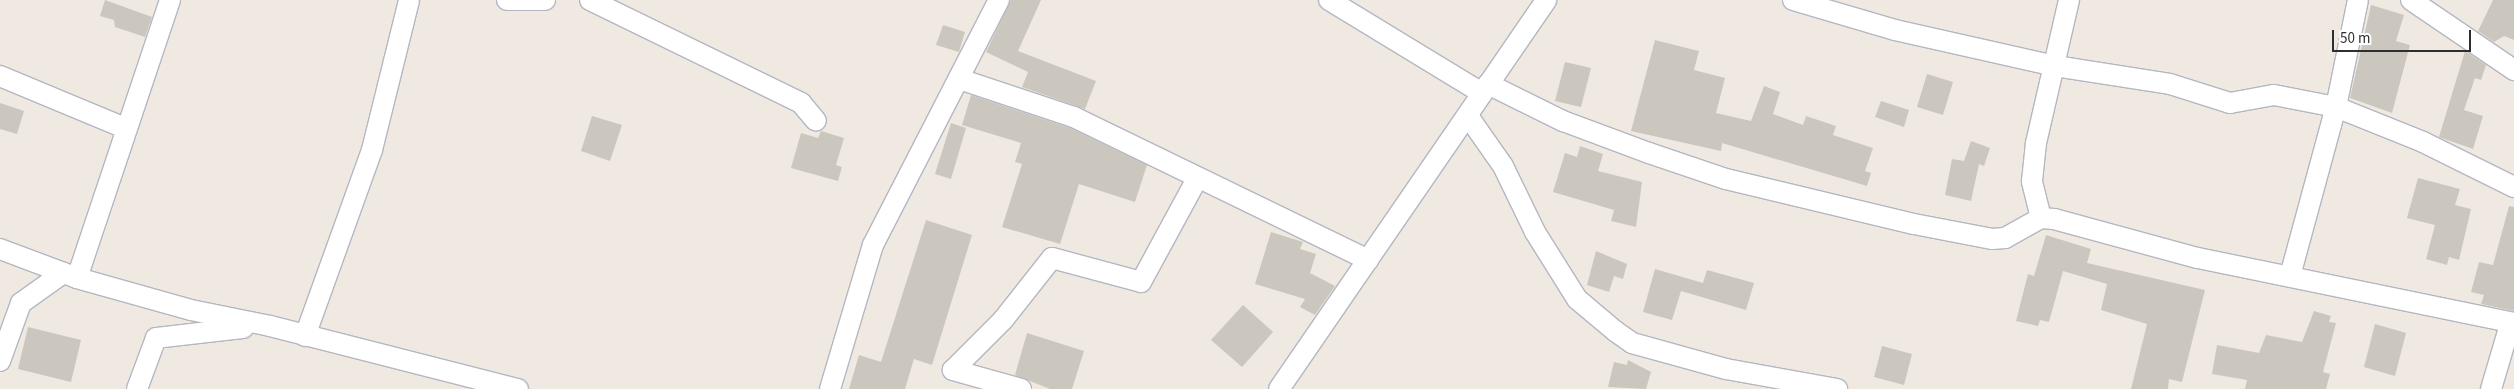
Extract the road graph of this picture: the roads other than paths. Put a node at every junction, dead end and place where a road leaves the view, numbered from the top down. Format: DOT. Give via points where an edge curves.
graph roads {
  1 [pos="170,0"];
  2 [pos="409,0"];
  3 [pos="507,0"];
  4 [pos="546,0"];
  5 [pos="590,0"];
  6 [pos="998,0"];
  7 [pos="1329,0"];
  8 [pos="1546,0"];
  9 [pos="1793,0"];
  10 [pos="2069,0"];
  11 [pos="2358,0"];
  12 [pos="2411,0"];
  13 [pos="2054,66"];
  14 [pos="2514,70"];
  15 [pos="0,76"];
  16 [pos="959,79"];
  17 [pos="1485,88"];
  18 [pos="2336,107"];
  19 [pos="1468,116"];
  20 [pos="816,121"];
  21 [pos="125,128"];
  22 [pos="1197,179"];
  23 [pos="2514,187"];
  24 [pos="2040,218"];
  25 [pos="0,249"];
  26 [pos="1368,260"];
  27 [pos="70,275"];
  28 [pos="2290,276"];
  29 [pos="2512,324"];
  30 [pos="270,326"];
  31 [pos="305,336"];
  32 [pos="0,361"];
  33 [pos="472,382"];
  34 [pos="137,389"];
  35 [pos="518,389"];
  36 [pos="830,389"];
  37 [pos="1021,389"];
  38 [pos="1279,389"];
  39 [pos="1836,389"];
  40 [pos="2491,389"];
  1 -- 21 [label="street"];
  2 -- 31 [label="street" via="372,150"];
  3 -- 4 [label="street"];
  5 -- 20 [label="street" via="801,103"];
  6 -- 16 [label="street"];
  7 -- 17 [label="street"];
  8 -- 17 [label="street"];
  9 -- 13 [label="street" via="1895,30"];
  10 -- 13 [label="street"];
  11 -- 18 [label="street"];
  12 -- 14 [label="street"];
  13 -- 18 [label="street" via="2170,84 2230,103 2274,95"];
  13 -- 24 [label="street" via="2032,181"];
  15 -- 21 [label="street"];
  16 -- 22 [label="street" via="1074,117"];
  16 -- 36 [label="street" via="873,245"];
  17 -- 19 [label="street"];
  17 -- 24 [label="street" via="1649,153 1781,193 1992,239 2005,238"];
  18 -- 23 [label="street" via="2423,142"];
  18 -- 28 [label="street"];
  19 -- 26 [label="street"];
  19 -- 39 [label="street" via="1503,166 1535,232 1577,299 1615,331 1632,343 1726,369"];
  21 -- 27 [label="street"];
  22 -- 26 [label="street"];
  22 -- 37 [label="street" via="1141,282 1052,258 1003,320 953,370"];
  24 -- 28 [label="street"];
  25 -- 27 [label="street"];
  26 -- 38 [label="street"];
  27 -- 30 [label="street" via="190,310"];
  27 -- 32 [label="street" via="21,303"];
  28 -- 29 [label="street"];
  29 -- 40 [label="street"];
  30 -- 31 [label="street"];
  30 -- 34 [label="street" via="161,336 151,343"];
  31 -- 33 [label="street"];
  33 -- 35 [label="street"];
}
